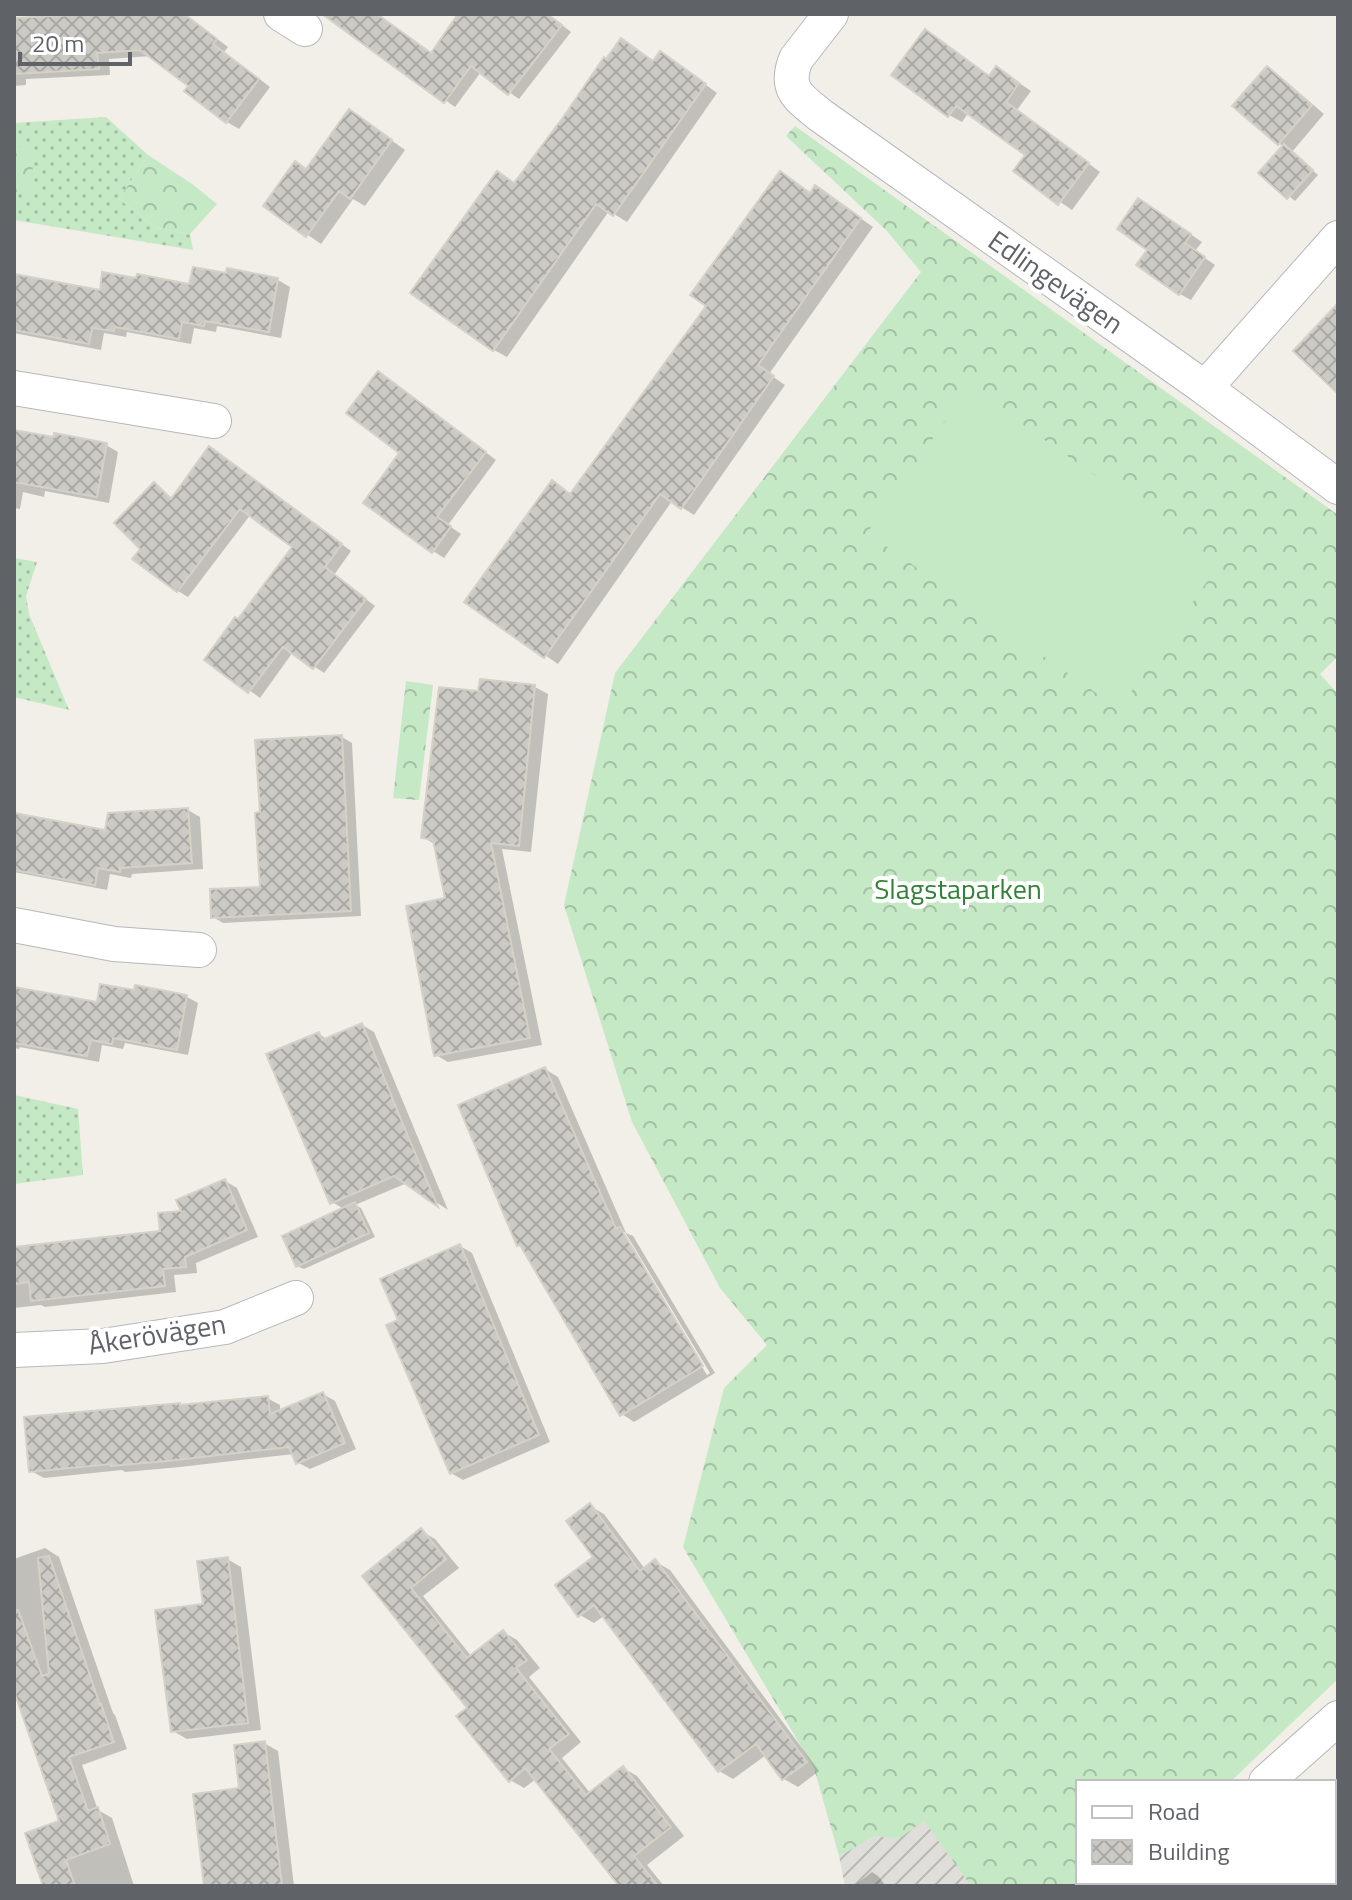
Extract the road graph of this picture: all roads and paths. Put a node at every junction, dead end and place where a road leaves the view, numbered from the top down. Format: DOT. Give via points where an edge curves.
graph roads {
  1 [pos="831,14"];
  2 [pos="1338,238"];
  3 [pos="14,388"];
  4 [pos="1205,388"];
  5 [pos="214,421"];
  6 [pos="1338,487"];
  7 [pos="14,925"];
  8 [pos="199,950"];
  9 [pos="296,1298"];
  10 [pos="14,1350"];
  11 [pos="1338,1718"];
  12 [pos="1268,1780"];
  1 -- 4 [label="street, Edlingevägen" via="796,59 791,83 796,95"];
  2 -- 4 [label="street"];
  3 -- 5 [label="street"];
  4 -- 6 [label="street, Edlingevägen"];
  7 -- 8 [label="street" via="114,944"];
  9 -- 10 [label="street, Åkerövägen" via="225,1327 103,1346"];
  11 -- 12 [label="street"];
}
